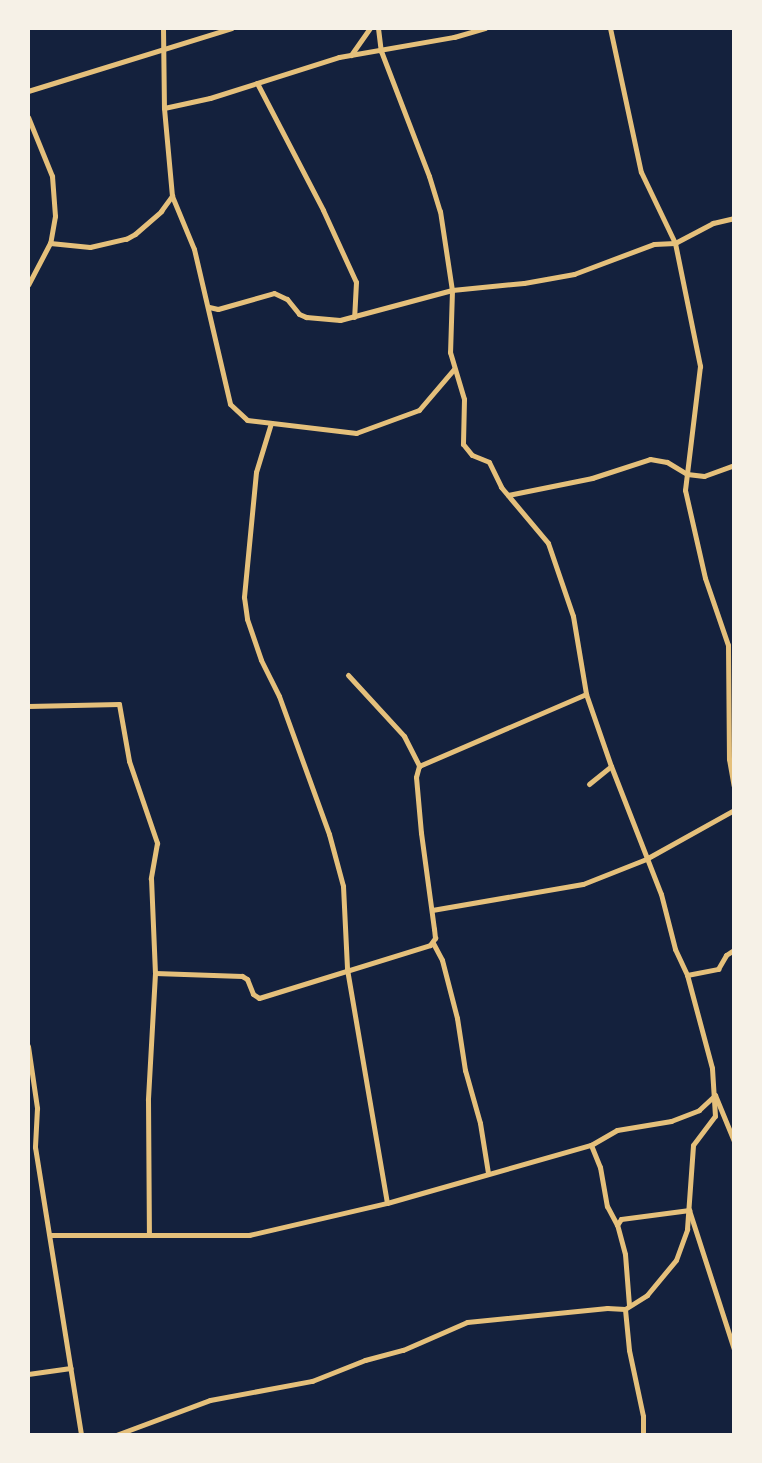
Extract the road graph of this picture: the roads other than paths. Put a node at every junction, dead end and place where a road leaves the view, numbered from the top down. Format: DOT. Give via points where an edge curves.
graph roads {
  1 [pos="163,28"];
  2 [pos="231,28"];
  3 [pos="370,28"];
  4 [pos="378,28"];
  5 [pos="485,28"];
  6 [pos="610,28"];
  7 [pos="377,39"];
  8 [pos="165,50"];
  9 [pos="381,51"];
  10 [pos="351,55"];
  11 [pos="257,83"];
  12 [pos="28,91"];
  13 [pos="164,108"];
  14 [pos="28,117"];
  15 [pos="172,195"];
  16 [pos="734,218"];
  17 [pos="50,243"];
  18 [pos="675,243"];
  19 [pos="28,285"];
  20 [pos="452,290"];
  21 [pos="209,307"];
  22 [pos="354,317"];
  23 [pos="454,369"];
  24 [pos="271,423"];
  25 [pos="734,465"];
  26 [pos="687,474"];
  27 [pos="508,495"];
  28 [pos="348,674"];
  29 [pos="586,694"];
  30 [pos="28,706"];
  31 [pos="419,766"];
  32 [pos="611,766"];
  33 [pos="589,784"];
  34 [pos="734,786"];
  35 [pos="734,810"];
  36 [pos="646,859"];
  37 [pos="432,910"];
  38 [pos="433,943"];
  39 [pos="734,950"];
  40 [pos="347,969"];
  41 [pos="155,973"];
  42 [pos="687,975"];
  43 [pos="28,1046"];
  44 [pos="715,1095"];
  45 [pos="734,1141"];
  46 [pos="591,1145"];
  47 [pos="488,1172"];
  48 [pos="387,1203"];
  49 [pos="689,1210"];
  50 [pos="617,1225"];
  51 [pos="149,1233"];
  52 [pos="50,1235"];
  53 [pos="627,1307"];
  54 [pos="734,1349"];
  55 [pos="71,1368"];
  56 [pos="28,1374"];
  57 [pos="81,1435"];
  58 [pos="116,1435"];
  59 [pos="643,1435"];
  1 -- 8 [label="street"];
  2 -- 8 [label="street"];
  3 -- 7 [label="street"];
  3 -- 10 [label="street"];
  4 -- 7 [label="street"];
  5 -- 9 [label="street"];
  6 -- 18 [label="street" via="641,172"];
  7 -- 9 [label="street"];
  8 -- 12 [label="street"];
  8 -- 13 [label="street"];
  9 -- 10 [label="street"];
  9 -- 20 [label="street" via="433,188"];
  10 -- 11 [label="street"];
  11 -- 13 [label="street"];
  11 -- 22 [label="street" via="356,282"];
  13 -- 15 [label="street"];
  14 -- 17 [label="street" via="53,184 55,216"];
  15 -- 17 [label="street" via="161,211 126,239 90,247"];
  15 -- 21 [label="street" via="194,249"];
  16 -- 18 [label="street" via="713,223"];
  17 -- 19 [label="street"];
  18 -- 20 [label="street" via="654,244 574,274"];
  18 -- 26 [label="street" via="700,366"];
  20 -- 22 [label="street"];
  20 -- 23 [label="street" via="450,352"];
  21 -- 22 [label="street" via="237,305 274,293 306,317"];
  21 -- 24 [label="street" via="230,404 247,420"];
  23 -- 24 [label="street" via="419,410 356,433"];
  23 -- 27 [label="street" via="464,399 463,444 472,455 489,462"];
  24 -- 40 [label="street" via="256,472 244,597 247,619 329,834 343,886"];
  25 -- 26 [label="street" via="704,476"];
  26 -- 27 [label="street" via="667,462 650,459 592,478"];
  26 -- 34 [label="street" via="685,490 705,578 728,645 729,759"];
  27 -- 29 [label="street" via="548,543 573,616"];
  28 -- 31 [label="street" via="404,736"];
  29 -- 31 [label="street"];
  29 -- 32 [label="street"];
  30 -- 41 [label="street" via="112,702 122,709 129,761 158,843 151,878"];
  31 -- 37 [label="street" via="421,833"];
  32 -- 33 [label="street"];
  32 -- 36 [label="street"];
  35 -- 36 [label="street"];
  36 -- 37 [label="street" via="583,884"];
  36 -- 42 [label="street"];
  37 -- 38 [label="street"];
  38 -- 40 [label="street"];
  38 -- 47 [label="street" via="457,1018"];
  39 -- 42 [label="street" via="718,969"];
  40 -- 41 [label="street" via="259,998 243,976"];
  40 -- 48 [label="street"];
  41 -- 51 [label="street" via="148,1100"];
  42 -- 44 [label="street"];
  43 -- 52 [label="street" via="37,1108 35,1147"];
  44 -- 45 [label="street"];
  44 -- 46 [label="street" via="699,1110 671,1121 617,1130"];
  44 -- 49 [label="street" via="715,1116 691,1153"];
  46 -- 47 [label="street"];
  46 -- 50 [label="street" via="607,1206"];
  47 -- 48 [label="street"];
  48 -- 51 [label="street" via="249,1235"];
  49 -- 50 [label="street" via="621,1219"];
  49 -- 53 [label="street" via="676,1260 647,1295"];
  49 -- 54 [label="street"];
  50 -- 53 [label="street" via="625,1254"];
  51 -- 52 [label="street"];
  52 -- 55 [label="street"];
  53 -- 58 [label="street" via="467,1322 312,1381 210,1400"];
  53 -- 59 [label="street"];
  55 -- 56 [label="street"];
  55 -- 57 [label="street"];
}
